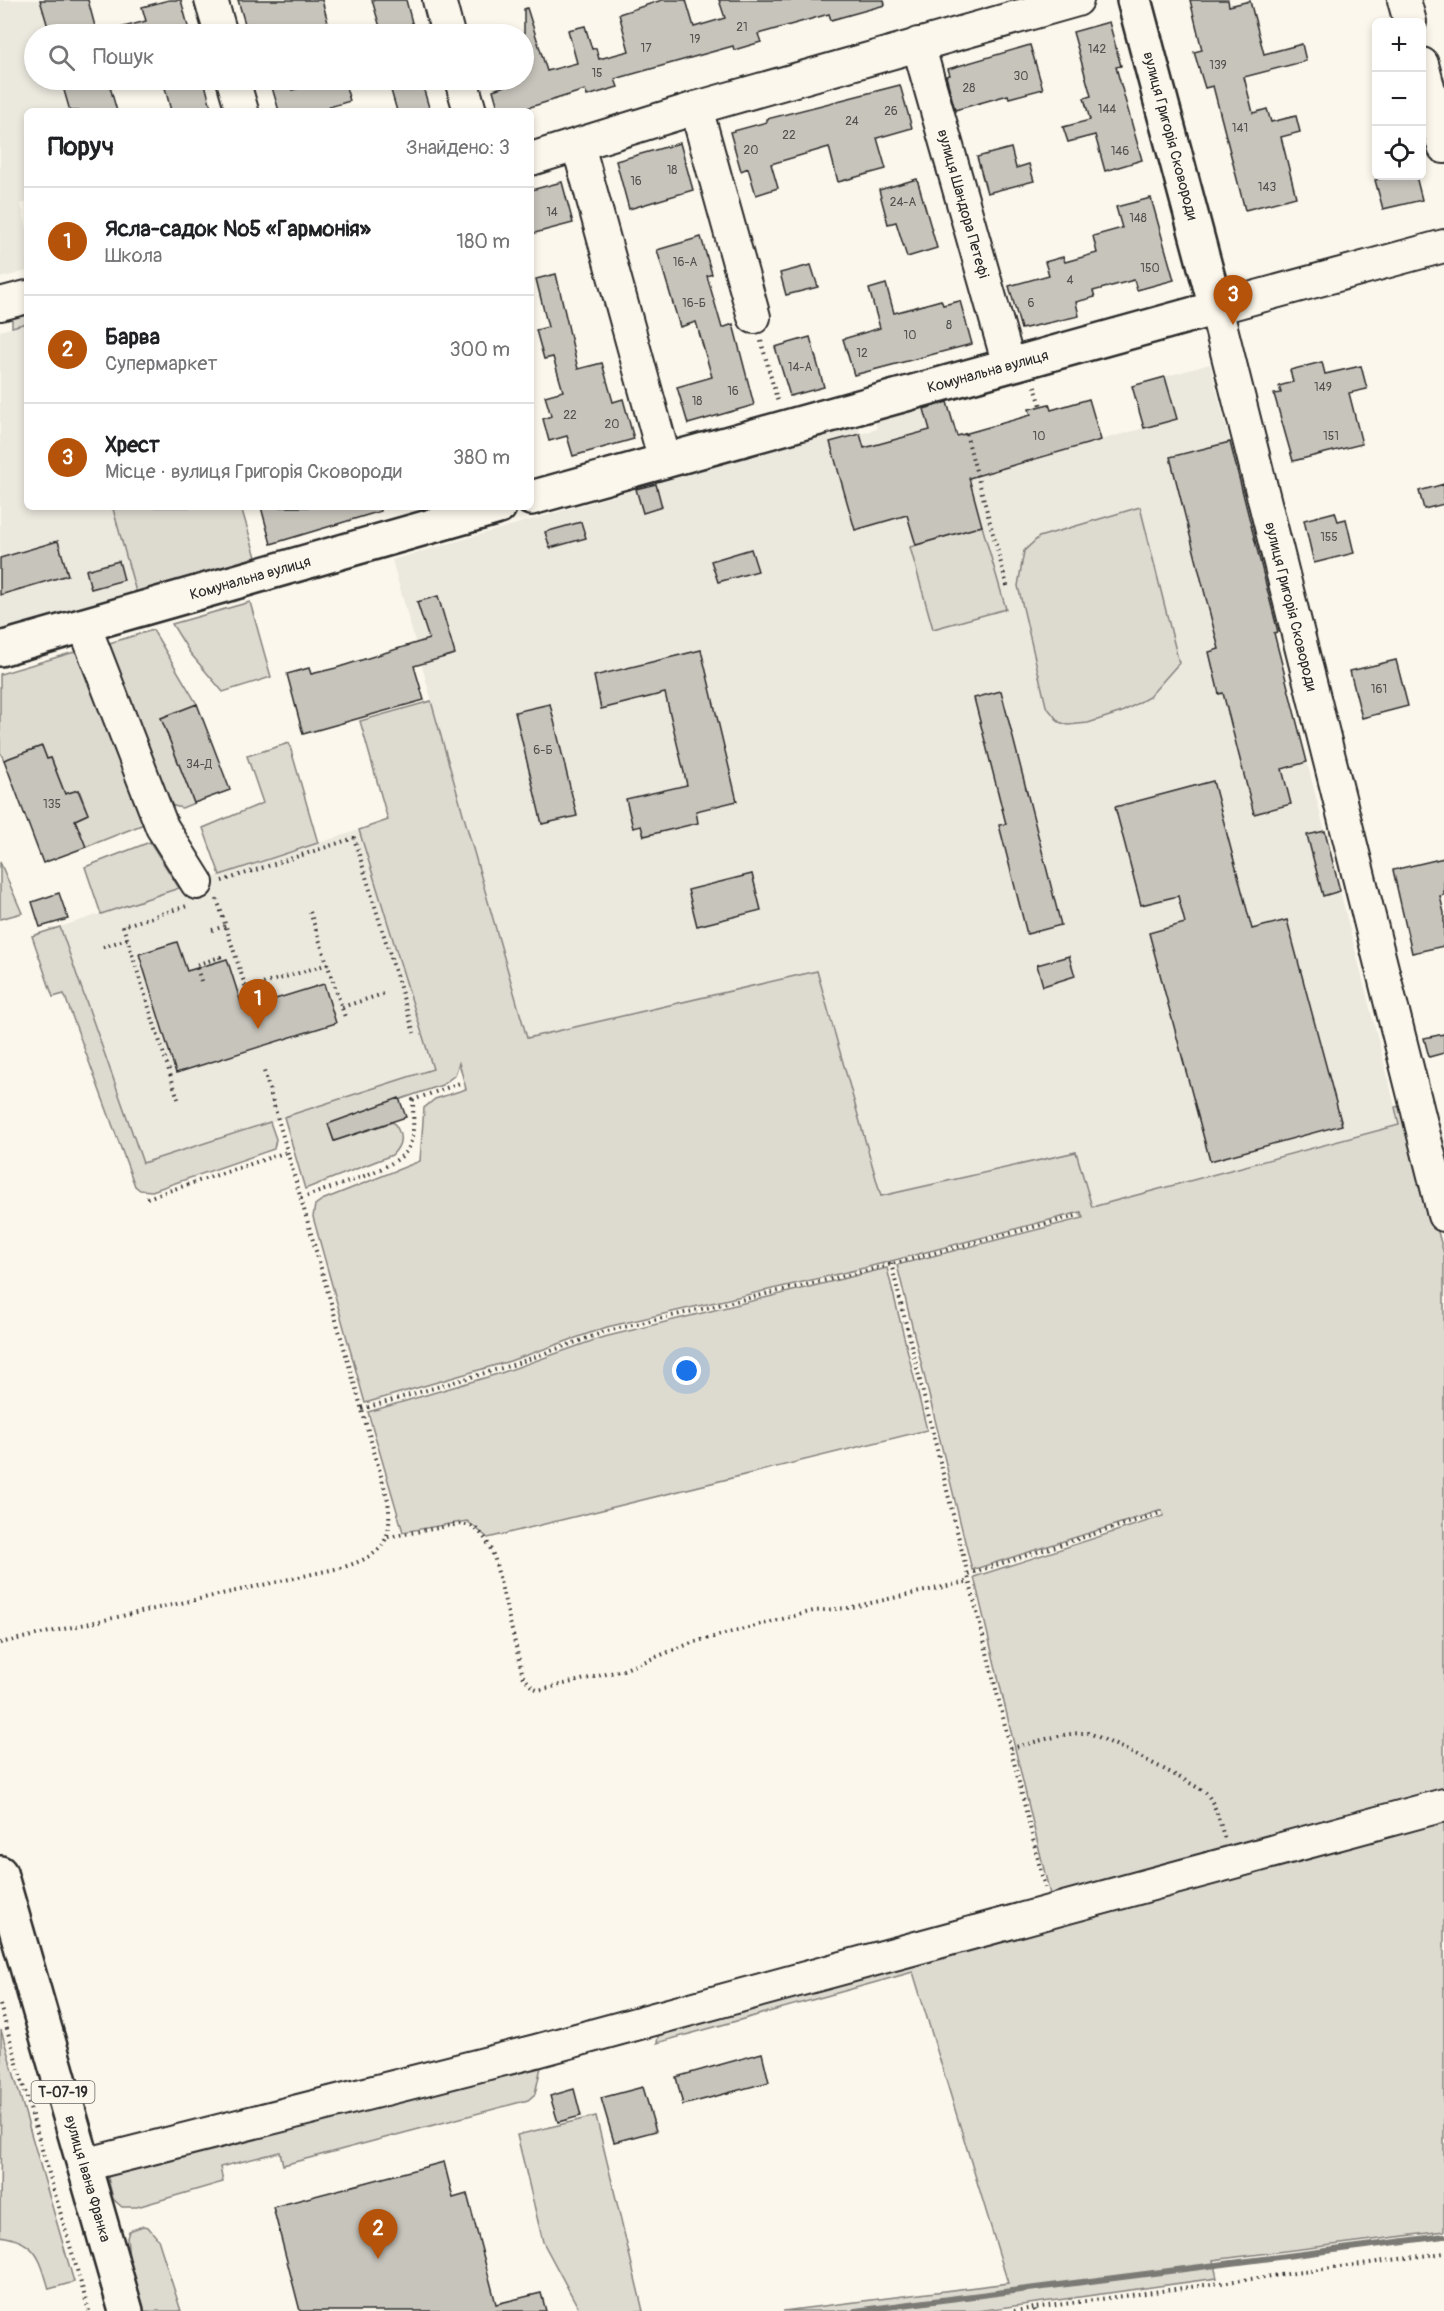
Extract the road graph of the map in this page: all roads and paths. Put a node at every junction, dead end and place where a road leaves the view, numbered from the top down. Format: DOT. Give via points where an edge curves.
graph roads {
  1 [pos="212,0"];
  2 [pos="439,0"];
  3 [pos="1077,0"];
  4 [pos="1134,0"];
  5 [pos="1404,0"];
  6 [pos="1409,18"];
  7 [pos="218,24"];
  8 [pos="445,24"];
  9 [pos="918,44"];
  10 [pos="1424,72"];
  11 [pos="236,90"];
  12 [pos="464,90"];
  13 [pos="241,108"];
  14 [pos="469,108"];
  15 [pos="696,108"];
  16 [pos="578,145"];
  17 [pos="1444,147"];
  18 [pos="534,158"];
  19 [pos="1444,246"];
  20 [pos="24,298"];
  21 [pos="0,304"];
  22 [pos="1216,308"];
  23 [pos="754,317"];
  24 [pos="1009,365"];
  25 [pos="1035,386"];
  26 [pos="1041,406"];
  27 [pos="785,428"];
  28 [pos="966,434"];
  29 [pos="665,460"];
  30 [pos="534,497"];
  31 [pos="488,510"];
  32 [pos="1008,589"];
  33 [pos="84,625"];
  34 [pos="0,650"];
  35 [pos="204,891"];
  36 [pos="310,912"];
  37 [pos="226,926"];
  38 [pos="212,930"];
  39 [pos="127,939"];
  40 [pos="104,947"];
  41 [pos="221,961"];
  42 [pos="328,964"];
  43 [pos="201,981"];
  44 [pos="246,989"];
  45 [pos="383,994"];
  46 [pos="252,1007"];
  47 [pos="342,1007"];
  48 [pos="346,1020"];
  49 [pos="414,1033"];
  50 [pos="264,1071"];
  51 [pos="460,1083"];
  52 [pos="178,1099"];
  53 [pos="287,1152"];
  54 [pos="147,1198"];
  55 [pos="301,1198"];
  56 [pos="1080,1215"];
  57 [pos="1444,1215"];
  58 [pos="891,1263"];
  59 [pos="362,1409"];
  60 [pos="1160,1513"];
  61 [pos="388,1537"];
  62 [pos="968,1574"];
  63 [pos="970,1581"];
  64 [pos="0,1642"];
  65 [pos="1011,1748"];
  66 [pos="1444,1805"];
  67 [pos="1232,1862"];
  68 [pos="0,1873"];
  69 [pos="1051,1911"];
  70 [pos="0,2005"];
  71 [pos="84,2165"];
  72 [pos="1444,2253"];
  73 [pos="1034,2310"];
  74 [pos="89,2311"];
  75 [pos="126,2311"];
  76 [pos="1014,2311"];
  1 -- 7 [label="street"];
  2 -- 8 [label="street"];
  3 -- 9 [label="street"];
  4 -- 22 [label="main road, вулиця Григорія Сковороди"];
  5 -- 6 [label="street"];
  9 -- 15 [label="street"];
  9 -- 24 [label="street, вулиця Шандора Петефі"];
  10 -- 17 [label="street"];
  11 -- 13 [label="street"];
  12 -- 14 [label="street"];
  15 -- 16 [label="street"];
  15 -- 23 [label="street"];
  16 -- 18 [label="street"];
  16 -- 29 [label="street"];
  19 -- 22 [label="street, Комунальна вулиця"];
  20 -- 21 [label="street"];
  22 -- 24 [label="main road, Комунальна вулиця"];
  22 -- 57 [label="street, вулиця Григорія Сковороди"];
  23 -- 27 [label="path"];
  24 -- 27 [label="main road, Комунальна вулиця"];
  25 -- 26 [label="path"];
  27 -- 29 [label="main road, Комунальна вулиця"];
  28 -- 32 [label="path"];
  29 -- 30 [label="main road, Комунальна вулиця"];
  31 -- 33 [label="main road, Комунальна вулиця"];
  33 -- 34 [label="main road, Комунальна вулиця"];
  33 -- 35 [label="street" via="162,827"];
  35 -- 37 [label="path"];
  35 -- 39 [label="path" via="123,926"];
  35 -- 49 [label="path" via="354,838"];
  36 -- 42 [label="path"];
  37 -- 38 [label="path"];
  37 -- 44 [label="path"];
  39 -- 40 [label="path"];
  39 -- 52 [label="path"];
  41 -- 43 [label="path" via="220,957 196,965"];
  42 -- 44 [label="path"];
  42 -- 47 [label="path"];
  44 -- 46 [label="path"];
  45 -- 47 [label="path"];
  47 -- 48 [label="path"];
  50 -- 53 [label="path"];
  51 -- 55 [label="path" via="412,1100 411,1141 403,1157"];
  53 -- 54 [label="path"];
  53 -- 55 [label="path"];
  55 -- 59 [label="path"];
  56 -- 58 [label="path"];
  58 -- 59 [label="path" via="607,1331 512,1365"];
  58 -- 62 [label="path"];
  59 -- 61 [label="path" via="387,1500"];
  60 -- 62 [label="path"];
  61 -- 63 [label="path" via="460,1524 477,1530 495,1560 523,1676 539,1689 623,1670 694,1642 813,1611 848,1608"];
  61 -- 64 [label="path" via="369,1558 344,1567"];
  62 -- 63 [label="path"];
  63 -- 65 [label="path"];
  65 -- 67 [label="path" via="1096,1734 1190,1781 1212,1802"];
  65 -- 69 [label="path"];
  66 -- 67 [label="street"];
  67 -- 69 [label="street"];
  68 -- 71 [label="main road, вулиця Івана Франка / Т-07-19"];
  69 -- 71 [label="street" via="536,2050"];
  70 -- 74 [label="path"];
  71 -- 75 [label="main road, вулиця Івана Франка / Т-07-19"];
  72 -- 73 [label="path"];
  73 -- 76 [label="path"];
}
